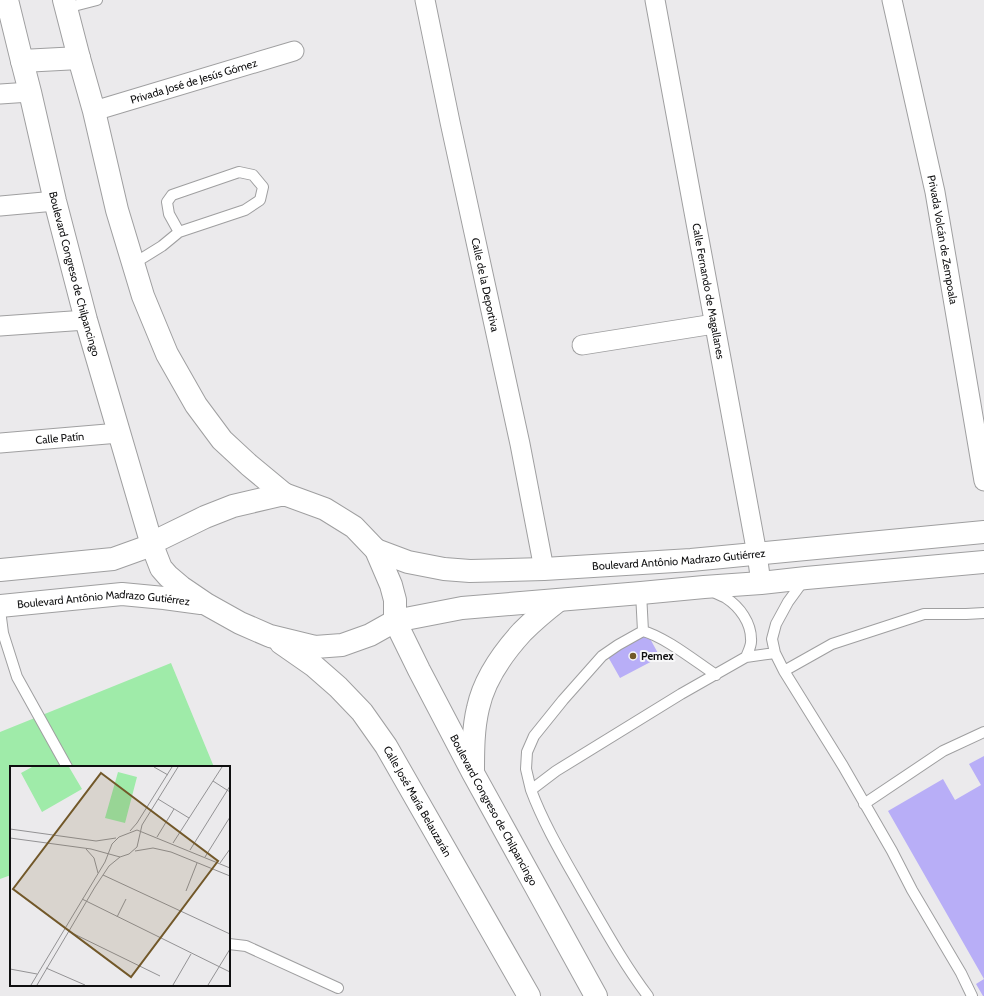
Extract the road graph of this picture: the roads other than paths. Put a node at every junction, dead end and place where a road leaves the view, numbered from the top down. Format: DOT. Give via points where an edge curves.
graph roads {
  1 [pos="7,0"];
  2 [pos="97,0"];
  3 [pos="425,0"];
  4 [pos="655,0"];
  5 [pos="892,0"];
  6 [pos="65,4"];
  7 [pos="294,51"];
  8 [pos="79,58"];
  9 [pos="22,61"];
  10 [pos="30,92"];
  11 [pos="0,94"];
  12 [pos="94,111"];
  13 [pos="55,201"];
  14 [pos="0,206"];
  15 [pos="179,232"];
  16 [pos="133,264"];
  17 [pos="86,320"];
  18 [pos="714,324"];
  19 [pos="0,326"];
  20 [pos="582,345"];
  21 [pos="119,433"];
  22 [pos="0,444"];
  23 [pos="984,481"];
  24 [pos="284,494"];
  25 [pos="984,532"];
  26 [pos="152,545"];
  27 [pos="376,550"];
  28 [pos="756,554"];
  29 [pos="984,562"];
  30 [pos="544,569"];
  31 [pos="0,570"];
  32 [pos="806,578"];
  33 [pos="761,583"];
  34 [pos="704,587"];
  35 [pos="641,594"];
  36 [pos="558,600"];
  37 [pos="206,604"];
  38 [pos="0,606"];
  39 [pos="0,610"];
  40 [pos="984,613"];
  41 [pos="395,621"];
  42 [pos="643,631"];
  43 [pos="270,636"];
  44 [pos="775,653"];
  45 [pos="746,657"];
  46 [pos="784,671"];
  47 [pos="716,675"];
  48 [pos="984,732"];
  49 [pos="66,766"];
  50 [pos="473,773"];
  51 [pos="531,790"];
  52 [pos="864,804"];
  53 [pos="230,944"];
  54 [pos="338,988"];
  55 [pos="594,995"];
  56 [pos="530,996"];
  57 [pos="648,996"];
  58 [pos="972,996"];
  1 -- 9 [label="street, Boulevard Congreso de Chilpancingo"];
  2 -- 6 [label="lane"];
  3 -- 30 [label="street, Calle de la Deportiva" via="520,444"];
  4 -- 18 [label="street, Calle Fernando de Magallanes"];
  5 -- 23 [label="street, Privada Volcán de Zempoala" via="935,192"];
  6 -- 8 [label="street"];
  7 -- 12 [label="street, Privada José de Jesús Gómez"];
  8 -- 9 [label="street"];
  8 -- 12 [label="street"];
  9 -- 10 [label="street, Boulevard Congreso de Chilpancingo"];
  10 -- 11 [label="street"];
  10 -- 13 [label="street, Boulevard Congreso de Chilpancingo"];
  12 -- 16 [label="street" via="117,210"];
  13 -- 14 [label="street"];
  13 -- 17 [label="street, Boulevard Congreso de Chilpancingo"];
  15 -- 15 [label="lane" via="245,210 260,200 263,187 253,175 239,172 172,194 167,202 169,214"];
  15 -- 16 [label="lane"];
  16 -- 24 [label="street" via="167,354 196,405 222,440"];
  17 -- 19 [label="street"];
  17 -- 21 [label="street, Boulevard Congreso de Chilpancingo"];
  18 -- 20 [label="street"];
  18 -- 28 [label="street, Calle Fernando de Magallanes"];
  21 -- 22 [label="street, Calle Patín"];
  21 -- 26 [label="street, Boulevard Congreso de Chilpancingo"];
  24 -- 26 [label="street" via="233,506 205,517"];
  24 -- 27 [label="street" via="325,509 354,527"];
  25 -- 28 [label="street, Boulevard Antônio Madrazo Gutiérrez"];
  26 -- 31 [label="street" via="113,560"];
  26 -- 37 [label="street, Boulevard Congreso de Chilpancingo" via="161,568 168,576"];
  27 -- 30 [label="street, Boulevard Antônio Madrazo Gutiérrez" via="408,562 444,569"];
  27 -- 41 [label="street" via="391,585 395,600"];
  28 -- 30 [label="street, Boulevard Antônio Madrazo Gutiérrez"];
  28 -- 33 [label="street, Calle Fernando de Magallanes"];
  29 -- 32 [label="street"];
  32 -- 33 [label="street"];
  32 -- 44 [label="lane" via="776,624 772,639"];
  33 -- 34 [label="street"];
  34 -- 35 [label="street"];
  34 -- 45 [label="lane" via="726,598 743,615 752,641"];
  35 -- 36 [label="street"];
  35 -- 42 [label="lane"];
  36 -- 41 [label="street" via="462,608"];
  36 -- 50 [label="street" via="522,632 495,667 486,685 478,708 475,728"];
  37 -- 38 [label="street, Boulevard Antônio Madrazo Gutiérrez" via="122,594"];
  37 -- 43 [label="street, Boulevard Congreso de Chilpancingo"];
  39 -- 49 [label="lane" via="3,634 17,677"];
  40 -- 46 [label="lane" via="924,614 832,644"];
  41 -- 43 [label="street" via="370,635 342,645 316,647"];
  41 -- 50 [label="street, Boulevard Congreso de Chilpancingo"];
  42 -- 47 [label="lane" via="666,642"];
  42 -- 51 [label="lane" via="602,656 534,736 527,752 526,769"];
  43 -- 56 [label="street, Calle José María Belauzarán" via="314,666 362,712 386,746"];
  44 -- 45 [label="lane"];
  44 -- 46 [label="lane"];
  45 -- 47 [label="lane"];
  46 -- 52 [label="lane"];
  47 -- 51 [label="lane" via="681,694"];
  48 -- 52 [label="lane" via="943,751"];
  50 -- 55 [label="street, Boulevard Congreso de Chilpancingo"];
  51 -- 57 [label="lane" via="539,810 596,914 620,956"];
  52 -- 58 [label="lane"];
  53 -- 54 [label="lane" via="246,946"];
}
